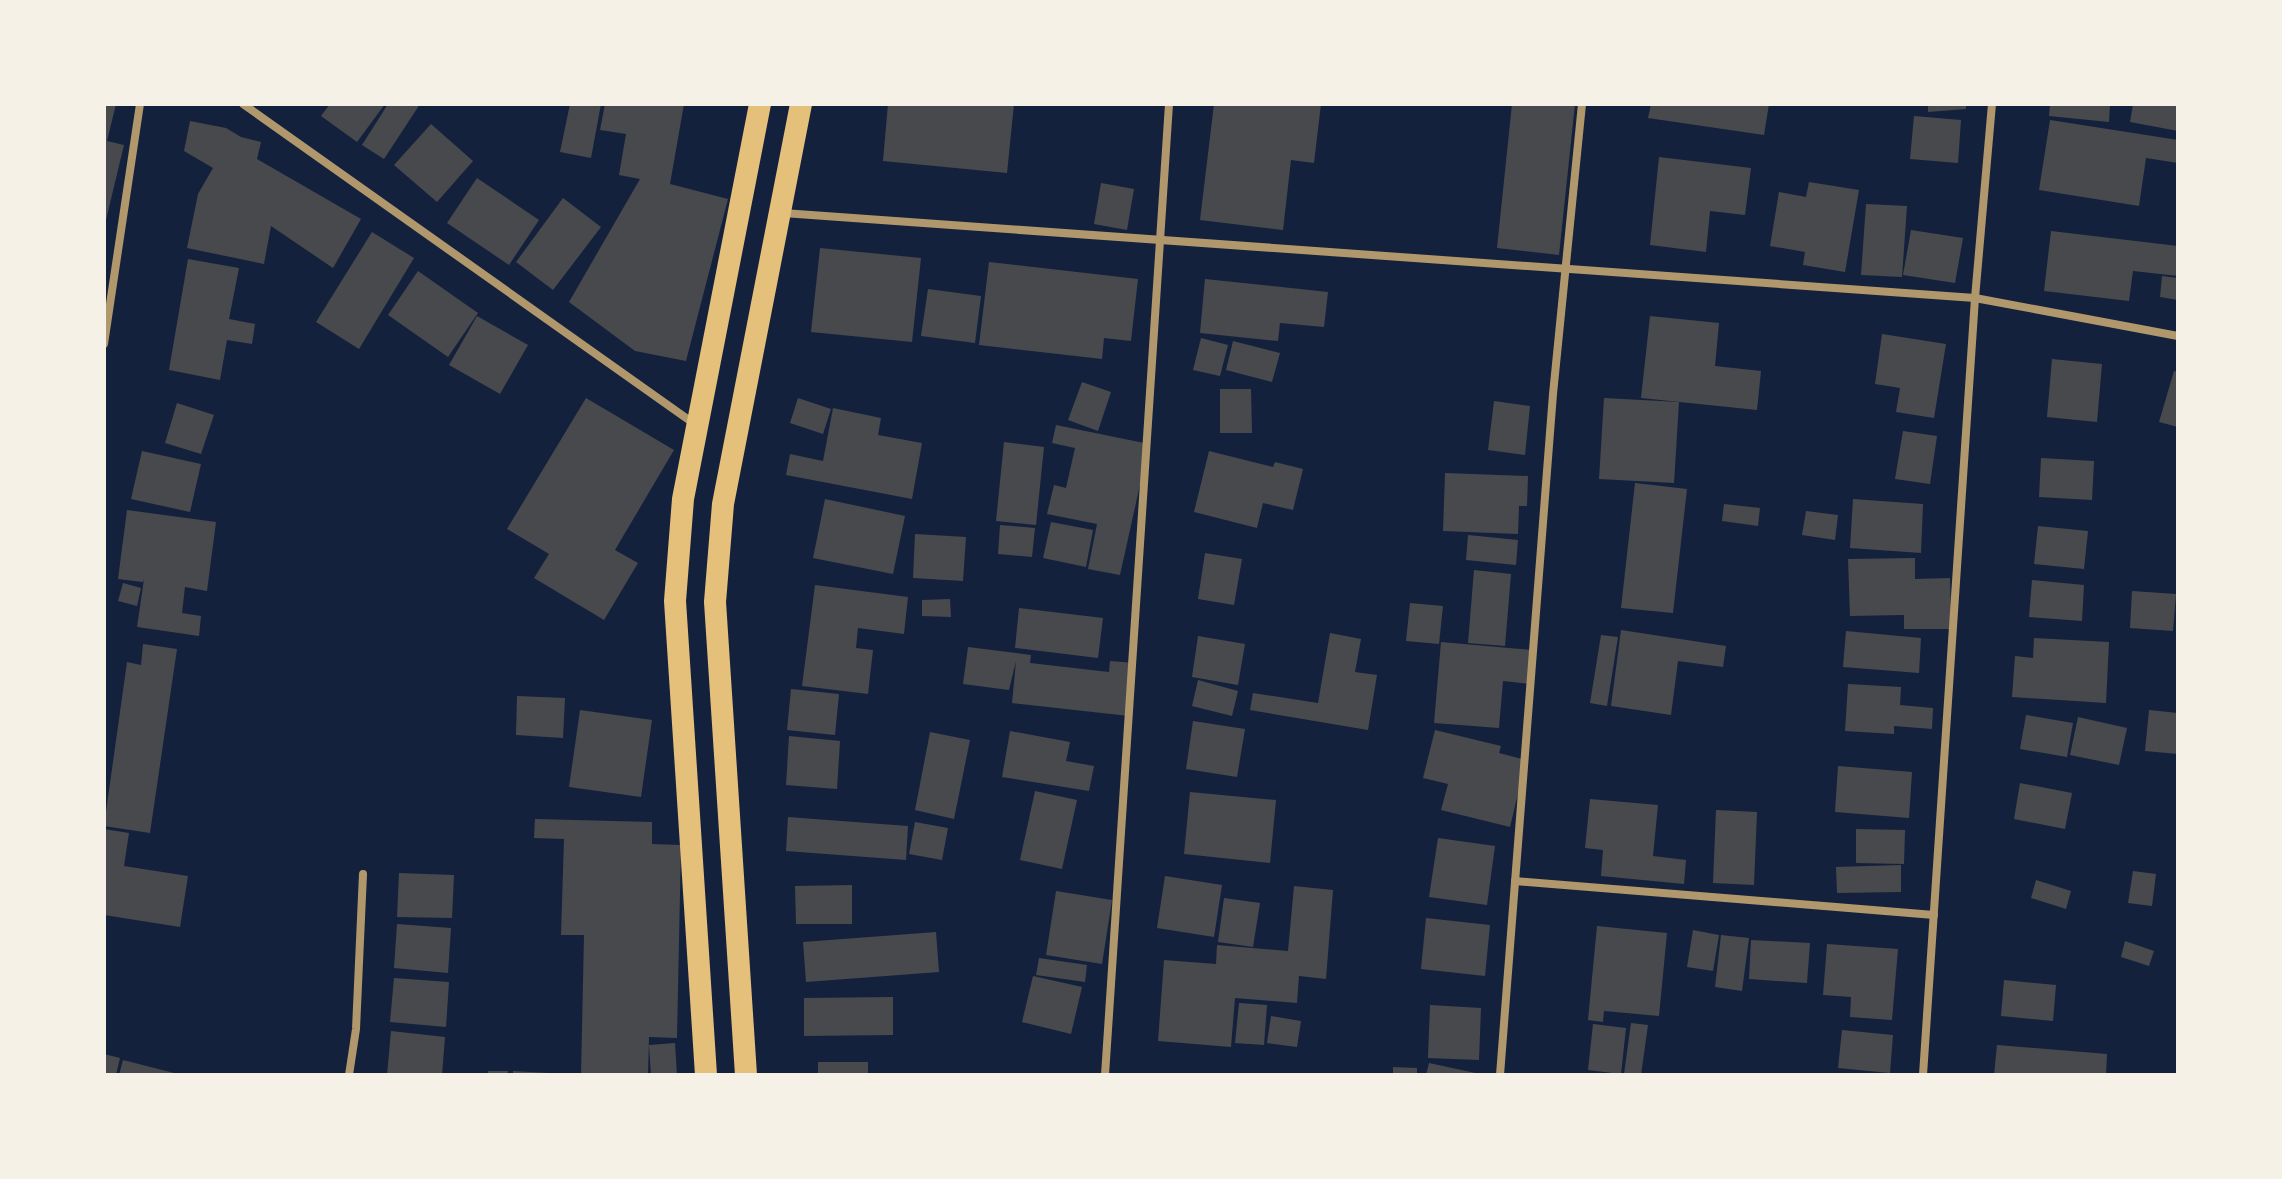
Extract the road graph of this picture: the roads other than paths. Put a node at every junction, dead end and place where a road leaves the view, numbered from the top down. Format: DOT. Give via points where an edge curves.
graph roads {
  1 [pos="140,104"];
  2 [pos="243,104"];
  3 [pos="760,104"];
  4 [pos="801,104"];
  5 [pos="1169,104"];
  6 [pos="1582,104"];
  7 [pos="1992,104"];
  8 [pos="779,212"];
  9 [pos="1160,239"];
  10 [pos="1565,268"];
  11 [pos="1975,298"];
  12 [pos="2178,336"];
  13 [pos="104,344"];
  14 [pos="697,425"];
  15 [pos="363,874"];
  16 [pos="1515,881"];
  17 [pos="1934,915"];
  18 [pos="349,1075"];
  19 [pos="706,1075"];
  20 [pos="746,1075"];
  21 [pos="1105,1075"];
  22 [pos="1500,1075"];
  23 [pos="1923,1075"];
  1 -- 13 [label="street"];
  2 -- 14 [label="street"];
  3 -- 14 [label="highway"];
  4 -- 8 [label="highway"];
  5 -- 9 [label="street"];
  6 -- 10 [label="street"];
  7 -- 11 [label="street"];
  8 -- 9 [label="street"];
  8 -- 20 [label="highway" via="723,504 715,602"];
  9 -- 10 [label="street"];
  9 -- 21 [label="street"];
  10 -- 11 [label="street"];
  10 -- 16 [label="street"];
  11 -- 12 [label="street"];
  11 -- 17 [label="street"];
  14 -- 19 [label="highway" via="683,499 675,630"];
  15 -- 18 [label="street"];
  16 -- 17 [label="street"];
  16 -- 22 [label="street"];
  17 -- 23 [label="street"];
}
